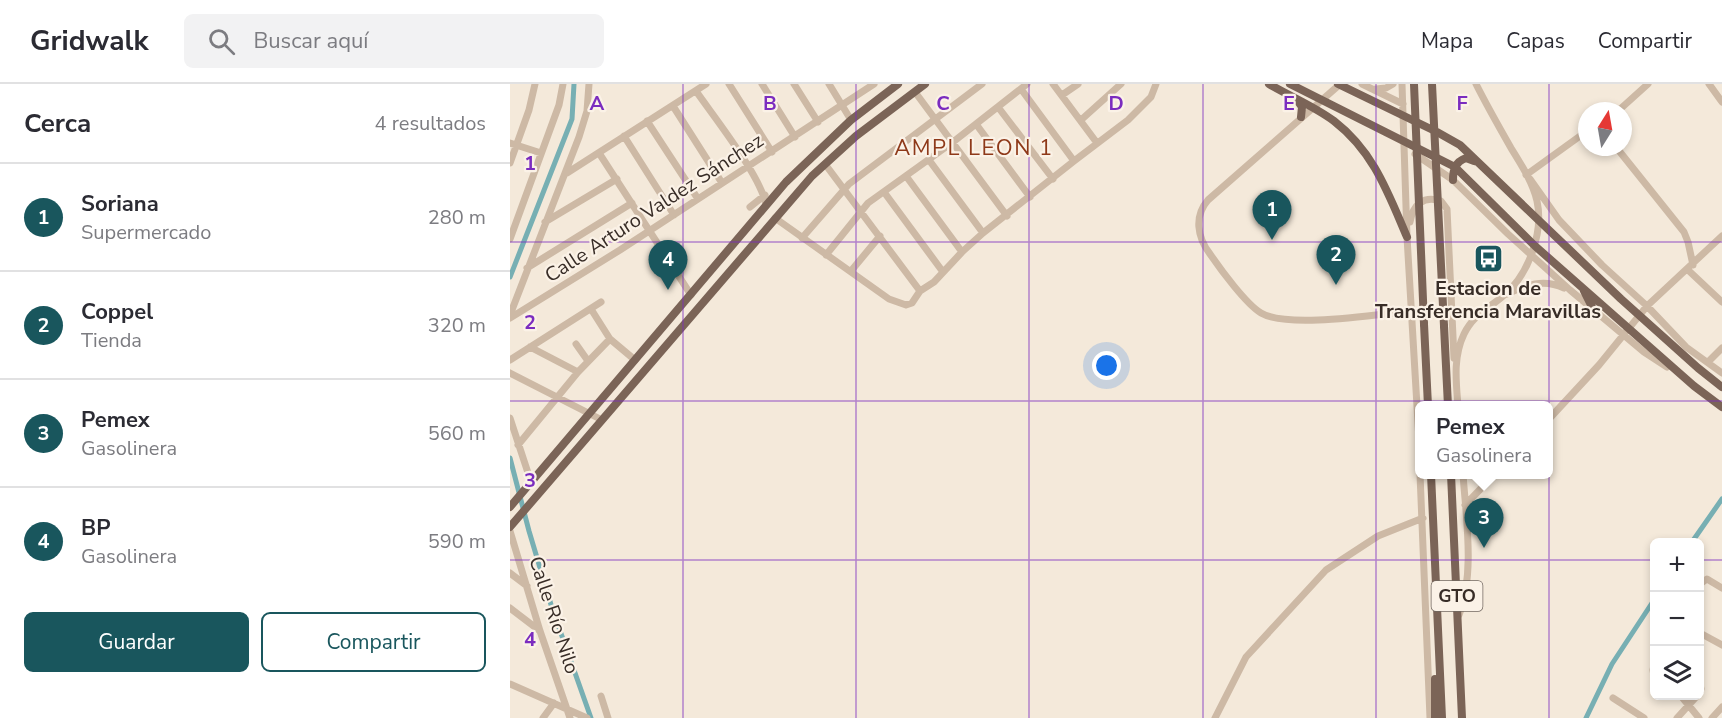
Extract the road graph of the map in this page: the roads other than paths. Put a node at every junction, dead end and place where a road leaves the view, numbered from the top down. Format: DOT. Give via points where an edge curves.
graph roads {
  1 [pos="535,84"];
  2 [pos="563,84"];
  3 [pos="589,84"];
  4 [pos="706,84"];
  5 [pos="729,84"];
  6 [pos="762,84"];
  7 [pos="794,84"];
  8 [pos="830,84"];
  9 [pos="874,84"];
  10 [pos="898,84"];
  11 [pos="925,84"];
  12 [pos="981,84"];
  13 [pos="1027,84"];
  14 [pos="1053,84"];
  15 [pos="1121,84"];
  16 [pos="1156,84"];
  17 [pos="1269,84"];
  18 [pos="1290,84"];
  19 [pos="1339,84"];
  20 [pos="1393,84"];
  21 [pos="1402,84"];
  22 [pos="1414,84"];
  23 [pos="1432,84"];
  24 [pos="1476,84"];
  25 [pos="1648,84"];
  26 [pos="1709,84"];
  27 [pos="1364,85"];
  28 [pos="1076,86"];
  29 [pos="1021,89"];
  30 [pos="696,91"];
  31 [pos="915,92"];
  32 [pos="1062,95"];
  33 [pos="1294,97"];
  34 [pos="1322,100"];
  35 [pos="1722,100"];
  36 [pos="1628,102"];
  37 [pos="1403,104"];
  38 [pos="673,105"];
  39 [pos="843,106"];
  40 [pos="998,107"];
  41 [pos="1313,107"];
  42 [pos="1404,116"];
  43 [pos="1301,117"];
  44 [pos="935,119"];
  45 [pos="851,120"];
  46 [pos="1081,120"];
  47 [pos="647,122"];
  48 [pos="818,122"];
  49 [pos="976,124"];
  50 [pos="624,136"];
  51 [pos="795,136"];
  52 [pos="1578,137"];
  53 [pos="1404,140"];
  54 [pos="952,142"];
  55 [pos="1097,143"];
  56 [pos="513,144"];
  57 [pos="772,152"];
  58 [pos="541,153"];
  59 [pos="599,153"];
  60 [pos="1623,156"];
  61 [pos="929,160"];
  62 [pos="1074,161"];
  63 [pos="510,163"];
  64 [pos="825,164"];
  65 [pos="1455,166"];
  66 [pos="748,167"];
  67 [pos="565,174"];
  68 [pos="1526,175"];
  69 [pos="906,176"];
  70 [pos="616,179"];
  71 [pos="1053,179"];
  72 [pos="1453,180"];
  73 [pos="722,183"];
  74 [pos="843,189"];
  75 [pos="884,192"];
  76 [pos="765,195"];
  77 [pos="1512,195"];
  78 [pos="1030,197"];
  79 [pos="698,199"];
  80 [pos="632,204"];
  81 [pos="766,205"];
  82 [pos="750,207"];
  83 [pos="860,211"];
  84 [pos="674,215"];
  85 [pos="1007,216"];
  86 [pos="774,218"];
  87 [pos="1538,220"];
  88 [pos="545,222"];
  89 [pos="650,231"];
  90 [pos="983,233"];
  91 [pos="880,236"];
  92 [pos="1722,236"];
  93 [pos="1407,237"];
  94 [pos="802,238"];
  95 [pos="510,239"];
  96 [pos="1535,246"];
  97 [pos="962,252"];
  98 [pos="826,255"];
  99 [pos="1531,256"];
  100 [pos="1690,267"];
  101 [pos="527,268"];
  102 [pos="850,271"];
  103 [pos="943,272"];
  104 [pos="1581,285"];
  105 [pos="1570,290"];
  106 [pos="920,291"];
  107 [pos="691,295"];
  108 [pos="1504,296"];
  109 [pos="601,302"];
  110 [pos="1722,302"];
  111 [pos="1647,306"];
  112 [pos="591,309"];
  113 [pos="1593,309"];
  114 [pos="1412,311"];
  115 [pos="1640,315"];
  116 [pos="510,317"];
  117 [pos="1628,332"];
  118 [pos="610,339"];
  119 [pos="576,344"];
  120 [pos="530,347"];
  121 [pos="1686,347"];
  122 [pos="1722,348"];
  123 [pos="510,360"];
  124 [pos="635,360"];
  125 [pos="588,361"];
  126 [pos="1708,362"];
  127 [pos="1698,368"];
  128 [pos="578,372"];
  129 [pos="510,373"];
  130 [pos="1455,373"];
  131 [pos="1722,374"];
  132 [pos="622,376"];
  133 [pos="1722,387"];
  134 [pos="558,398"];
  135 [pos="1416,401"];
  136 [pos="1428,401"];
  137 [pos="1448,401"];
  138 [pos="1458,401"];
  139 [pos="1722,407"];
  140 [pos="589,413"];
  141 [pos="1553,414"];
  142 [pos="510,418"];
  143 [pos="602,420"];
  144 [pos="518,445"];
  145 [pos="563,464"];
  146 [pos="1420,479"];
  147 [pos="1431,479"];
  148 [pos="1451,479"];
  149 [pos="1463,479"];
  150 [pos="1490,479"];
  151 [pos="531,482"];
  152 [pos="1465,505"];
  153 [pos="510,507"];
  154 [pos="1423,518"];
  155 [pos="510,529"];
  156 [pos="510,573"];
  157 [pos="1704,581"];
  158 [pos="527,586"];
  159 [pos="1722,588"];
  160 [pos="510,608"];
  161 [pos="1458,618"];
  162 [pos="1438,628"];
  163 [pos="540,631"];
  164 [pos="1704,635"];
  165 [pos="1722,645"];
  166 [pos="511,687"];
  167 [pos="601,696"];
  168 [pos="1613,698"];
  169 [pos="1685,700"];
  170 [pos="1693,700"];
  171 [pos="554,703"];
  172 [pos="1689,704"];
  173 [pos="1722,707"];
  174 [pos="1627,708"];
  175 [pos="567,709"];
  176 [pos="543,718"];
  177 [pos="570,718"];
  178 [pos="586,718"];
  179 [pos="608,718"];
  180 [pos="1215,718"];
  181 [pos="1432,718"];
  182 [pos="1442,718"];
  183 [pos="1462,718"];
  184 [pos="1625,718"];
  185 [pos="1644,718"];
  186 [pos="1677,718"];
  187 [pos="1699,718"];
  188 [pos="1712,718"];
  1 -- 56 [label="street" via="529,110"];
  2 -- 58 [label="street"];
  3 -- 67 [label="street" via="587,111"];
  4 -- 30 [label="street"];
  5 -- 57 [label="street"];
  6 -- 51 [label="street"];
  7 -- 48 [label="street"];
  8 -- 39 [label="street"];
  9 -- 39 [label="street, Calle Arturo Valdez Sánchez"];
  10 -- 45 [label="main road"];
  11 -- 31 [label="main road"];
  12 -- 44 [label="street"];
  13 -- 29 [label="street"];
  14 -- 32 [label="street"];
  15 -- 46 [label="street"];
  16 -- 55 [label="street" via="1148,101"];
  17 -- 33 [label="main road"];
  18 -- 34 [label="main road"];
  19 -- 34 [label="street"];
  19 -- 42 [label="main road"];
  20 -- 27 [label="street" via="1382,89"];
  21 -- 37 [label="street"];
  22 -- 136 [label="main road, bridge"];
  23 -- 137 [label="main road, bridge"];
  24 -- 68 [label="street"];
  25 -- 36 [label="street"];
  26 -- 35 [label="street"];
  27 -- 37 [label="street"];
  28 -- 32 [label="street"];
  29 -- 40 [label="street"];
  29 -- 62 [label="street"];
  30 -- 38 [label="street"];
  30 -- 66 [label="street"];
  31 -- 44 [label="street"];
  31 -- 64 [label="main road" via="856,135"];
  32 -- 46 [label="street"];
  33 -- 41 [label="main road"];
  33 -- 43 [label="main road" via="1302,107"];
  34 -- 41 [label="street"];
  34 -- 53 [label="main road"];
  37 -- 42 [label="street"];
  38 -- 47 [label="street"];
  38 -- 73 [label="street"];
  39 -- 45 [label="street"];
  39 -- 48 [label="street, Calle Arturo Valdez Sánchez"];
  40 -- 49 [label="street"];
  40 -- 71 [label="street"];
  41 -- 43 [label="street"];
  41 -- 93 [label="main road" via="1343,129 1368,156 1392,197"];
  42 -- 53 [label="street"];
  42 -- 77 [label="main road" via="1460,145"];
  43 -- 114 [label="street" via="1204,205 1198,226 1207,251 1246,299 1269,317 1326,319"];
  44 -- 54 [label="street"];
  44 -- 74 [label="street"];
  45 -- 81 [label="main road"];
  46 -- 55 [label="street"];
  47 -- 50 [label="street"];
  47 -- 79 [label="street"];
  48 -- 51 [label="street, Calle Arturo Valdez Sánchez"];
  49 -- 54 [label="street"];
  49 -- 78 [label="street"];
  50 -- 59 [label="street"];
  50 -- 84 [label="street"];
  51 -- 57 [label="street, Calle Arturo Valdez Sánchez"];
  52 -- 68 [label="street"];
  53 -- 65 [label="main road"];
  53 -- 72 [label="street" via="1421,159"];
  53 -- 93 [label="street"];
  54 -- 61 [label="street"];
  54 -- 85 [label="street"];
  55 -- 62 [label="street"];
  56 -- 58 [label="street"];
  56 -- 63 [label="street"];
  57 -- 66 [label="street, Calle Arturo Valdez Sánchez"];
  58 -- 95 [label="street"];
  59 -- 67 [label="street"];
  59 -- 70 [label="street"];
  60 -- 100 [label="street" via="1680,226 1688,242"];
  61 -- 69 [label="street"];
  61 -- 90 [label="street"];
  62 -- 71 [label="street"];
  64 -- 74 [label="street"];
  64 -- 86 [label="main road"];
  65 -- 72 [label="main road"];
  65 -- 77 [label="main road" via="1463,159 1472,159"];
  65 -- 96 [label="main road"];
  66 -- 73 [label="street, Calle Arturo Valdez Sánchez"];
  66 -- 76 [label="street"];
  67 -- 88 [label="street"];
  68 -- 87 [label="street" via="1538,203"];
  68 -- 111 [label="street" via="1559,220"];
  69 -- 75 [label="street"];
  69 -- 97 [label="street"];
  70 -- 80 [label="street"];
  70 -- 88 [label="street"];
  71 -- 78 [label="street"];
  72 -- 99 [label="street"];
  73 -- 79 [label="street, Calle Arturo Valdez Sánchez"];
  74 -- 83 [label="street"];
  74 -- 94 [label="street"];
  75 -- 83 [label="street"];
  75 -- 103 [label="street"];
  76 -- 81 [label="street"];
  76 -- 82 [label="street"];
  77 -- 87 [label="main road"];
  78 -- 85 [label="street"];
  79 -- 84 [label="street, Calle Arturo Valdez Sánchez"];
  80 -- 89 [label="street"];
  80 -- 101 [label="street"];
  81 -- 107 [label="main road"];
  83 -- 91 [label="street"];
  83 -- 98 [label="street"];
  84 -- 89 [label="street, Calle Arturo Valdez Sánchez"];
  85 -- 90 [label="street"];
  86 -- 94 [label="street"];
  86 -- 143 [label="main road"];
  87 -- 96 [label="street"];
  87 -- 115 [label="main road"];
  88 -- 101 [label="street"];
  89 -- 107 [label="street"];
  89 -- 116 [label="street, Calle Arturo Valdez Sánchez"];
  90 -- 97 [label="street"];
  91 -- 102 [label="street"];
  91 -- 106 [label="street"];
  92 -- 100 [label="street"];
  93 -- 114 [label="street"];
  93 -- 130 [label="street" via="1418,203 1430,199 1445,205"];
  94 -- 98 [label="street"];
  96 -- 99 [label="street"];
  96 -- 104 [label="main road"];
  97 -- 103 [label="street"];
  98 -- 102 [label="street"];
  99 -- 105 [label="street"];
  99 -- 108 [label="street"];
  100 -- 110 [label="street"];
  100 -- 111 [label="street"];
  101 -- 116 [label="street"];
  102 -- 106 [label="street" via="896,303 912,303"];
  103 -- 106 [label="street"];
  104 -- 113 [label="main road"];
  104 -- 117 [label="main road"];
  105 -- 108 [label="street" via="1551,283 1536,283"];
  105 -- 113 [label="street"];
  107 -- 124 [label="main road"];
  108 -- 130 [label="street" via="1471,322 1461,342"];
  109 -- 112 [label="street"];
  111 -- 115 [label="street"];
  111 -- 121 [label="street"];
  112 -- 118 [label="street"];
  112 -- 120 [label="street"];
  113 -- 117 [label="street"];
  114 -- 135 [label="street"];
  115 -- 117 [label="street"];
  115 -- 127 [label="main road"];
  117 -- 139 [label="main road"];
  117 -- 141 [label="street"];
  118 -- 124 [label="street"];
  118 -- 125 [label="street"];
  119 -- 125 [label="street"];
  120 -- 123 [label="street"];
  120 -- 128 [label="street"];
  121 -- 126 [label="street"];
  121 -- 127 [label="street"];
  122 -- 126 [label="street"];
  124 -- 132 [label="main road"];
  125 -- 128 [label="street"];
  126 -- 131 [label="street"];
  127 -- 133 [label="main road"];
  128 -- 134 [label="street"];
  129 -- 134 [label="street"];
  130 -- 138 [label="street"];
  132 -- 140 [label="main road"];
  132 -- 143 [label="main road" via="621,385 599,410"];
  134 -- 140 [label="street"];
  134 -- 144 [label="street"];
  140 -- 143 [label="street"];
  140 -- 145 [label="main road" via="592,424 564,457"];
  140 -- 151 [label="main road"];
  142 -- 144 [label="street"];
  143 -- 145 [label="main road"];
  144 -- 151 [label="street"];
  145 -- 155 [label="main road"];
  146 -- 154 [label="street"];
  147 -- 162 [label="main road, GTO"];
  148 -- 161 [label="main road, GTO"];
  149 -- 152 [label="street"];
  150 -- 152 [label="street"];
  151 -- 153 [label="main road"];
  152 -- 161 [label="street" via="1467,585"];
  154 -- 180 [label="street" via="1378,536 1326,570 1246,657"];
  154 -- 181 [label="street"];
  155 -- 158 [label="street, Calle Río Nilo"];
  156 -- 158 [label="street"];
  157 -- 159 [label="street" via="1707,579"];
  158 -- 163 [label="street, Calle Río Nilo"];
  160 -- 163 [label="street"];
  161 -- 183 [label="main road, GTO"];
  162 -- 181 [label="main road"];
  162 -- 182 [label="main road, GTO"];
  163 -- 175 [label="street, Calle Río Nilo"];
  164 -- 165 [label="street"];
  166 -- 171 [label="street"];
  167 -- 179 [label="street"];
  168 -- 174 [label="street"];
  169 -- 172 [label="street"];
  170 -- 172 [label="street"];
  171 -- 175 [label="street"];
  171 -- 176 [label="street"];
  172 -- 186 [label="street"];
  172 -- 187 [label="street"];
  173 -- 188 [label="street"];
  174 -- 184 [label="street"];
  174 -- 185 [label="street"];
  175 -- 177 [label="street, Calle Río Nilo"];
  175 -- 178 [label="street"];
}
